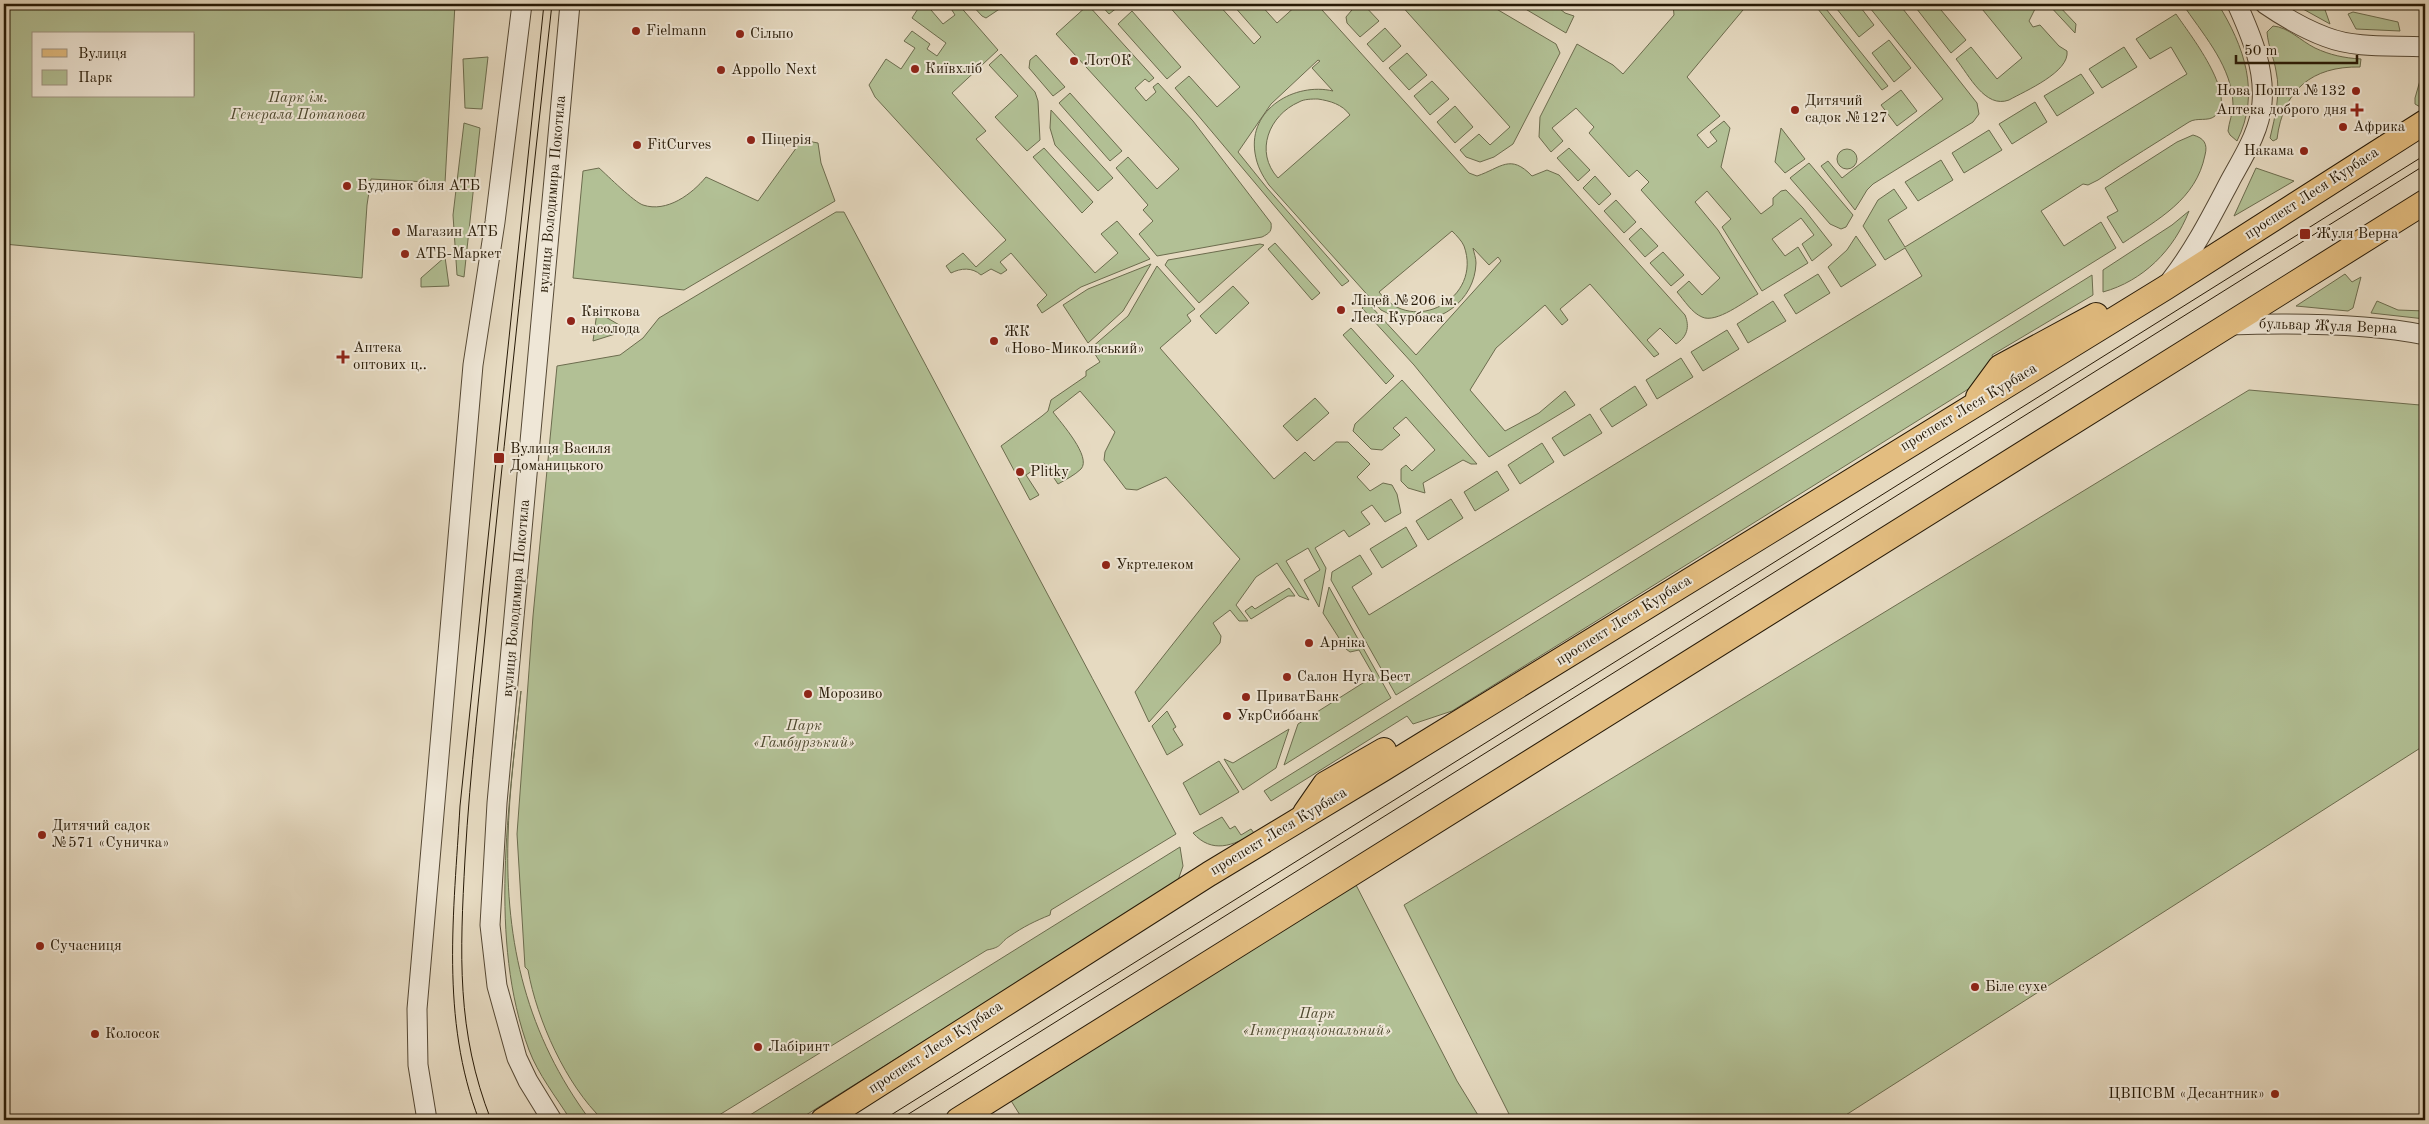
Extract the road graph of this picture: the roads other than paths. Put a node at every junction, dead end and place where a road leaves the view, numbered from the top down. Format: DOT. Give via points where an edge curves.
graph roads {
  1 [pos="522,4"];
  2 [pos="570,4"];
  3 [pos="2237,4"];
  4 [pos="2265,4"];
  5 [pos="2425,47"];
  6 [pos="2425,122"];
  7 [pos="2425,202"];
  8 [pos="2165,288"];
  9 [pos="2229,325"];
  10 [pos="2425,335"];
  11 [pos="427,1120"];
  12 [pos="552,1120"];
  13 [pos="823,1120"];
  14 [pos="958,1120"];
  1 -- 11 [label="street" via="495,222 473,365 418,1009 418,1065"];
  2 -- 12 [label="street, вулиця Володимира Покотила" via="497,803 490,925 504,1018 517,1058"];
  3 -- 8 [label="street" via="2256,50 2260,75 2262,104 2256,129 2198,241"];
  4 -- 5 [label="street" via="2298,25 2327,38 2353,44"];
  6 -- 8 [label="main road, проспект Леся Курбаса"];
  7 -- 9 [label="main road"];
  8 -- 13 [label="main road, проспект Леся Курбаса" via="2132,309 2093,315 2000,367 1966,409 1469,717 1404,738 1325,784 1304,814 1290,825"];
  9 -- 10 [label="street, бульвар Жуля Верна" via="2280,323 2401,330"];
  9 -- 14 [label="main road"];
}
